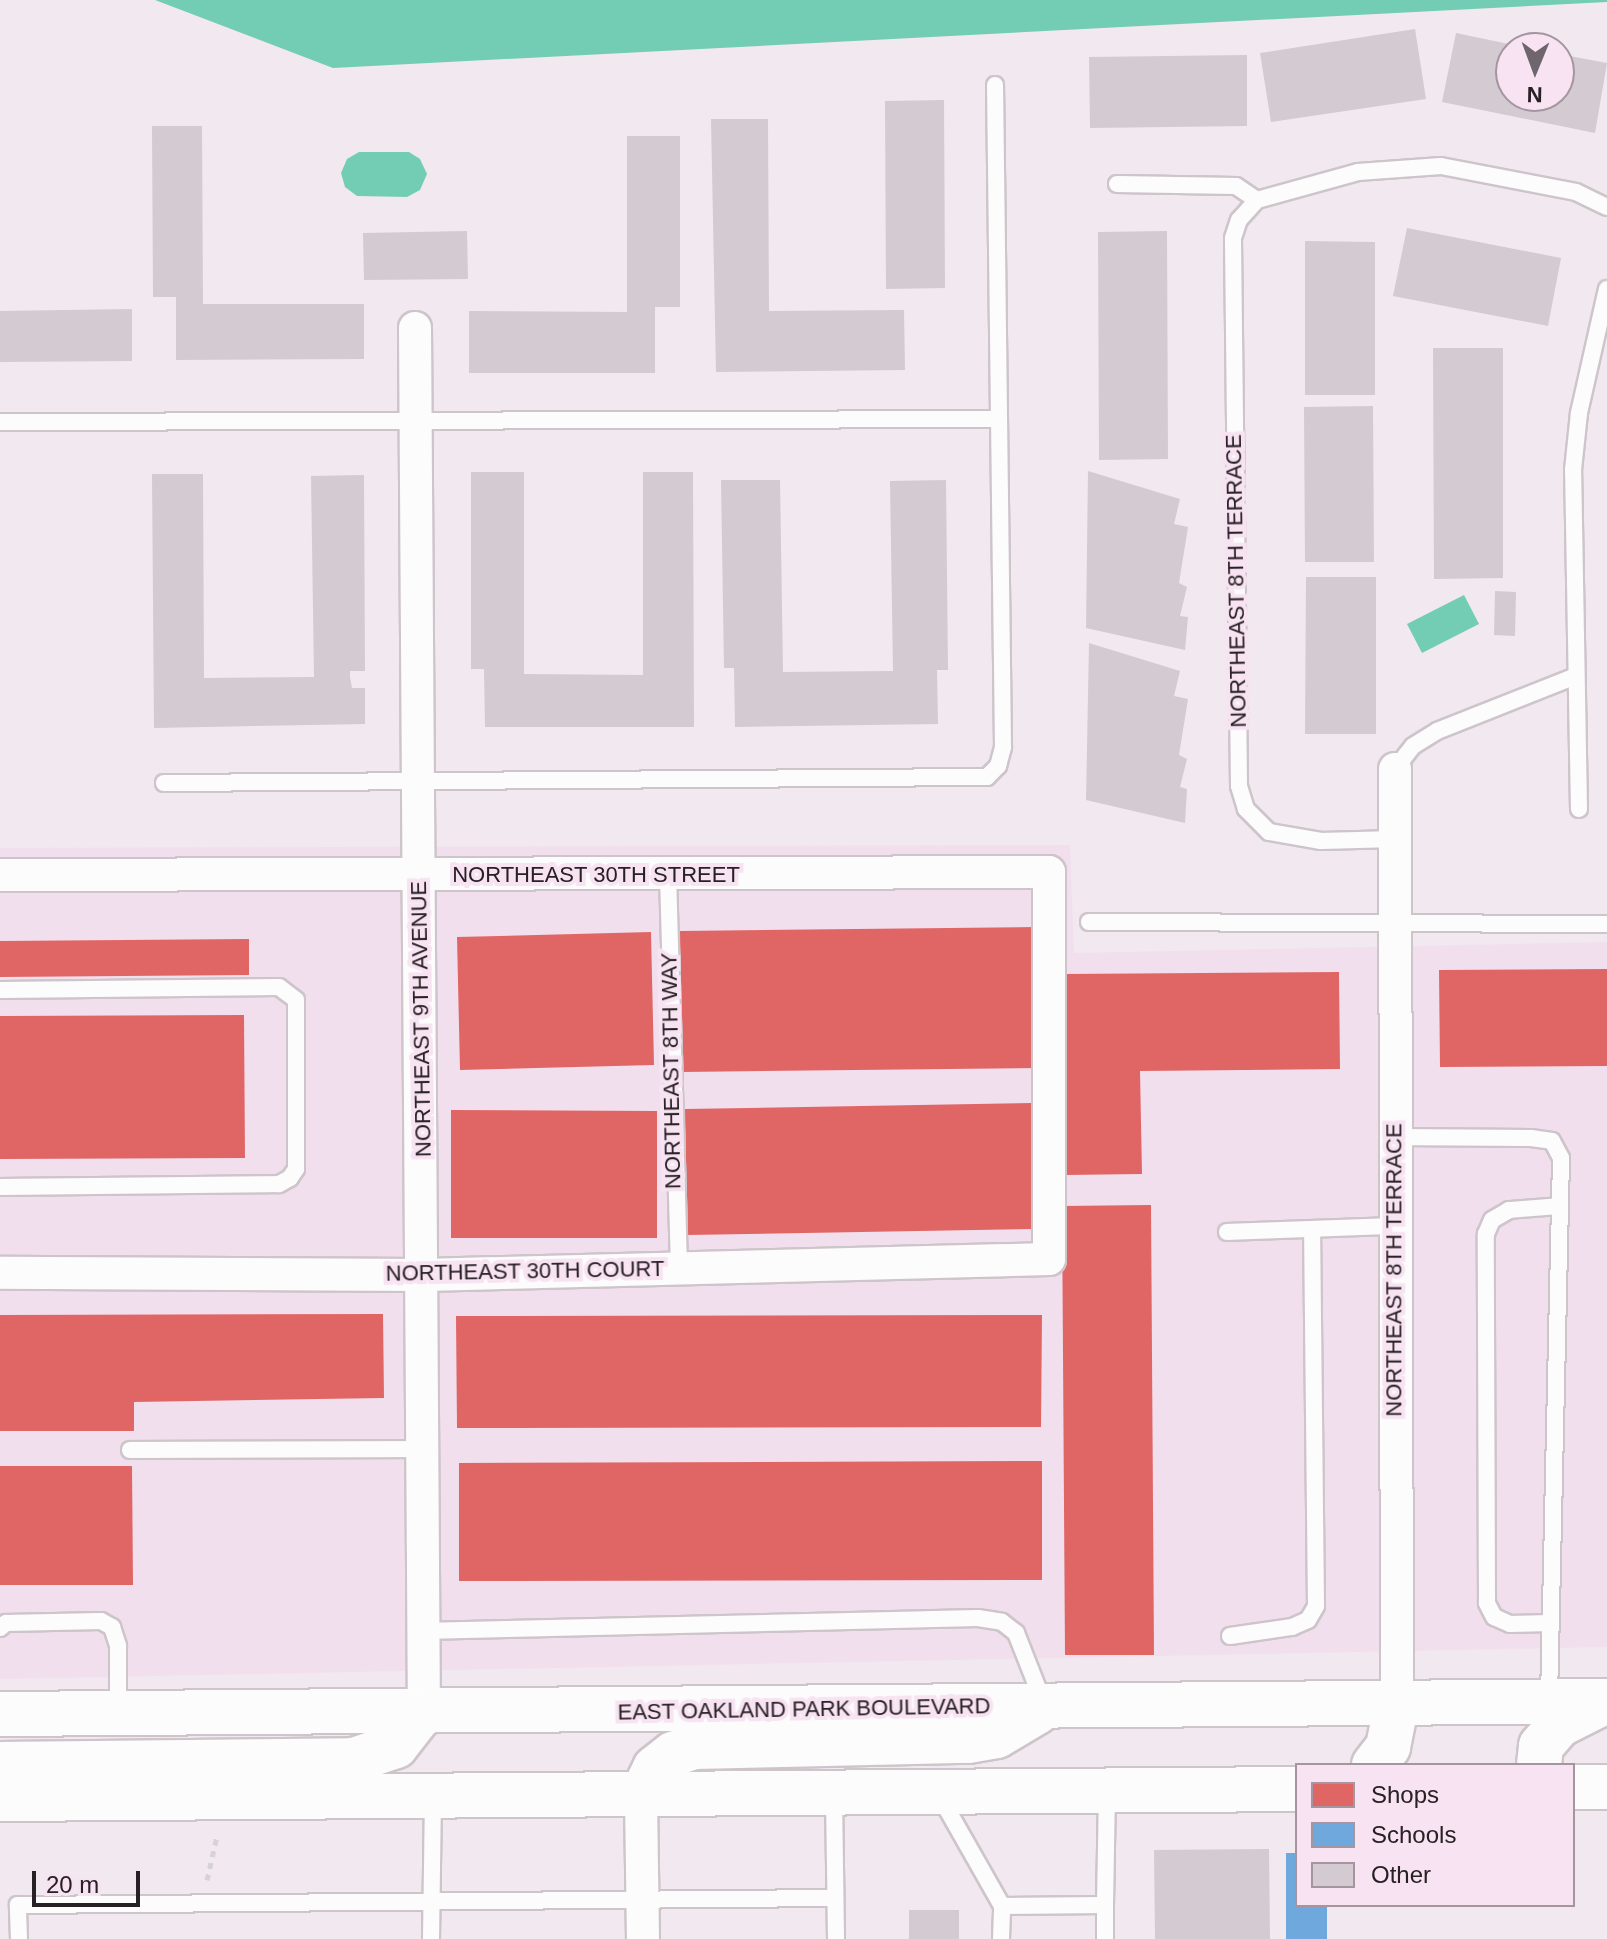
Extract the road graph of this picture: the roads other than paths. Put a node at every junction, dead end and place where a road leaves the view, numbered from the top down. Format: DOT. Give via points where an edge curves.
graph roads {
  1 [pos="995,85"];
  2 [pos="1117,184"];
  3 [pos="1257,200"];
  4 [pos="1607,207"];
  5 [pos="1607,289"];
  6 [pos="415,328"];
  7 [pos="999,419"];
  8 [pos="0,422"];
  9 [pos="415,422"];
  10 [pos="1576,676"];
  11 [pos="1395,769"];
  12 [pos="418,781"];
  13 [pos="164,783"];
  14 [pos="1579,809"];
  15 [pos="1395,839"];
  16 [pos="668,874"];
  17 [pos="0,875"];
  18 [pos="420,876"];
  19 [pos="1089,922"];
  20 [pos="1395,924"];
  21 [pos="1607,924"];
  22 [pos="0,990"];
  23 [pos="1393,1137"];
  24 [pos="0,1187"];
  25 [pos="1560,1206"];
  26 [pos="1393,1226"];
  27 [pos="1312,1229"];
  28 [pos="1227,1232"];
  29 [pos="1049,1259"];
  30 [pos="679,1268"];
  31 [pos="0,1273"];
  32 [pos="423,1275"];
  33 [pos="422,1449"];
  34 [pos="130,1450"];
  35 [pos="1551,1623"];
  36 [pos="0,1628"];
  37 [pos="422,1631"];
  38 [pos="1230,1636"];
  39 [pos="1549,1701"];
  40 [pos="1607,1701"];
  41 [pos="1397,1702"];
  42 [pos="1045,1706"];
  43 [pos="424,1710"];
  44 [pos="118,1713"];
  45 [pos="0,1714"];
  46 [pos="1376,1763"];
  47 [pos="1539,1763"];
  48 [pos="0,1764"];
  49 [pos="1575,1787"];
  50 [pos="1607,1787"];
  51 [pos="1295,1789"];
  52 [pos="1107,1792"];
  53 [pos="938,1794"];
  54 [pos="834,1795"];
  55 [pos="433,1797"];
  56 [pos="641,1797"];
  57 [pos="0,1799"];
  58 [pos="835,1898"];
  59 [pos="642,1900"];
  60 [pos="432,1901"];
  61 [pos="1105,1905"];
  62 [pos="1002,1906"];
  63 [pos="19,1939"];
  64 [pos="431,1939"];
  65 [pos="643,1939"];
  66 [pos="836,1939"];
  67 [pos="1001,1939"];
  68 [pos="1105,1939"];
  1 -- 7 [label="lane"];
  2 -- 3 [label="lane" via="1236,186"];
  3 -- 4 [label="lane" via="1358,172 1441,166 1576,192"];
  3 -- 15 [label="lane, NORTHEAST 8TH TERRACE" via="1239,220 1233,238 1239,786 1246,809 1269,832 1321,841"];
  5 -- 10 [label="lane" via="1579,413 1573,470"];
  6 -- 9 [label="street, NORTHEAST 9TH AVENUE"];
  7 -- 9 [label="lane"];
  7 -- 12 [label="lane" via="1003,747 998,766 987,777"];
  8 -- 9 [label="lane"];
  9 -- 12 [label="street, NORTHEAST 9TH AVENUE"];
  10 -- 11 [label="lane, NORTHEAST 8TH TERRACE" via="1437,731 1413,746"];
  10 -- 14 [label="lane"];
  11 -- 15 [label="street, NORTHEAST 8TH TERRACE"];
  12 -- 13 [label="lane"];
  12 -- 18 [label="street, NORTHEAST 9TH AVENUE"];
  15 -- 20 [label="street, NORTHEAST 8TH TERRACE"];
  16 -- 18 [label="street, NORTHEAST 30TH STREET"];
  16 -- 29 [label="street, NORTHEAST 30TH STREET" via="1049,872"];
  16 -- 30 [label="lane, NORTHEAST 8TH WAY"];
  17 -- 18 [label="street, NORTHEAST 30TH STREET"];
  18 -- 32 [label="street, NORTHEAST 9TH AVENUE"];
  19 -- 20 [label="lane"];
  20 -- 21 [label="lane"];
  20 -- 23 [label="street, NORTHEAST 8TH TERRACE"];
  22 -- 24 [label="lane" via="279,987 296,1000 296,1169 290,1178 279,1184"];
  23 -- 25 [label="lane" via="1552,1141 1561,1158"];
  23 -- 26 [label="street, NORTHEAST 8TH TERRACE"];
  25 -- 35 [label="lane"];
  25 -- 35 [label="lane" via="1509,1210 1492,1220 1486,1234 1487,1603 1494,1617 1510,1624"];
  26 -- 27 [label="lane"];
  26 -- 41 [label="street, NORTHEAST 8TH TERRACE"];
  27 -- 28 [label="lane"];
  27 -- 38 [label="lane" via="1316,1606 1308,1620 1292,1627"];
  29 -- 30 [label="street, NORTHEAST 30TH COURT"];
  30 -- 32 [label="street, NORTHEAST 30TH COURT"];
  31 -- 32 [label="street, NORTHEAST 30TH COURT"];
  32 -- 33 [label="street, NORTHEAST 9TH AVENUE"];
  33 -- 34 [label="lane"];
  33 -- 37 [label="street, NORTHEAST 9TH AVENUE"];
  35 -- 39 [label="lane"];
  36 -- 44 [label="lane" via="6,1623 101,1621 112,1627 118,1646"];
  37 -- 42 [label="lane" via="978,1618 1002,1622 1016,1633"];
  37 -- 43 [label="street, NORTHEAST 9TH AVENUE"];
  39 -- 40 [label="main road, EAST OAKLAND PARK BOULEVARD"];
  39 -- 41 [label="main road, EAST OAKLAND PARK BOULEVARD"];
  40 -- 47 [label="main road" via="1559,1725 1541,1746"];
  41 -- 42 [label="main road, EAST OAKLAND PARK BOULEVARD"];
  41 -- 46 [label="main road" via="1388,1747"];
  42 -- 43 [label="main road, EAST OAKLAND PARK BOULEVARD"];
  42 -- 56 [label="main road" via="997,1736 968,1741 694,1747 655,1768"];
  43 -- 44 [label="main road, EAST OAKLAND PARK BOULEVARD"];
  43 -- 48 [label="main road" via="396,1746 354,1760"];
  44 -- 45 [label="main road, EAST OAKLAND PARK BOULEVARD"];
  49 -- 50 [label="main road"];
  51 -- 52 [label="main road"];
  52 -- 53 [label="main road"];
  52 -- 61 [label="lane"];
  53 -- 54 [label="main road"];
  53 -- 62 [label="lane"];
  54 -- 56 [label="main road"];
  54 -- 58 [label="lane"];
  55 -- 56 [label="main road"];
  55 -- 57 [label="main road"];
  55 -- 60 [label="lane"];
  56 -- 59 [label="street"];
  58 -- 59 [label="lane"];
  58 -- 66 [label="lane"];
  59 -- 60 [label="lane"];
  59 -- 65 [label="street"];
  60 -- 63 [label="lane" via="18,1905"];
  60 -- 64 [label="lane"];
  61 -- 62 [label="lane"];
  61 -- 68 [label="lane"];
  62 -- 67 [label="lane"];
}
